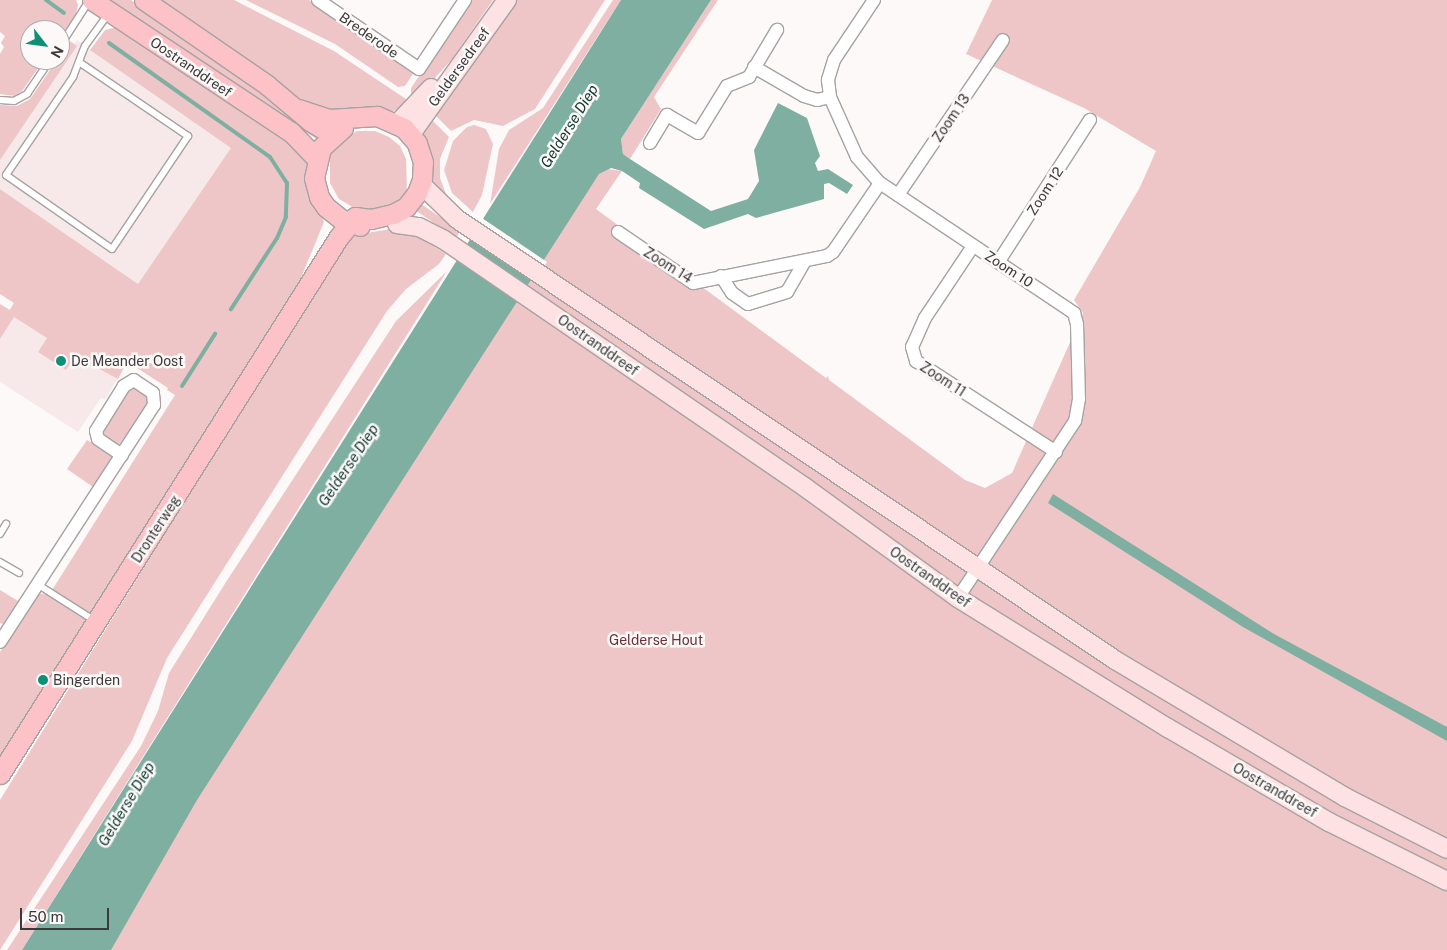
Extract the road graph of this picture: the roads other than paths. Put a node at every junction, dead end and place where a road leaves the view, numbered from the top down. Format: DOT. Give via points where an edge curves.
graph roads {
  1 [pos="91,0"];
  2 [pos="144,0"];
  3 [pos="318,0"];
  4 [pos="464,0"];
  5 [pos="498,0"];
  6 [pos="507,0"];
  7 [pos="874,0"];
  8 [pos="110,12"];
  9 [pos="777,30"];
  10 [pos="70,31"];
  11 [pos="1003,40"];
  12 [pos="79,62"];
  13 [pos="754,67"];
  14 [pos="43,70"];
  15 [pos="830,97"];
  16 [pos="0,100"];
  17 [pos="1090,120"];
  18 [pos="400,129"];
  19 [pos="326,140"];
  20 [pos="650,143"];
  21 [pos="880,183"];
  22 [pos="419,188"];
  23 [pos="898,195"];
  24 [pos="333,214"];
  25 [pos="398,217"];
  26 [pos="352,220"];
  27 [pos="618,232"];
  28 [pos="973,246"];
  29 [pos="805,261"];
  30 [pos="999,262"];
  31 [pos="722,276"];
  32 [pos="309,282"];
  33 [pos="1056,452"];
  34 [pos="122,455"];
  35 [pos="6,524"];
  36 [pos="0,534"];
  37 [pos="0,562"];
  38 [pos="977,569"];
  39 [pos="19,573"];
  40 [pos="37,584"];
  41 [pos="958,598"];
  42 [pos="97,622"];
  43 [pos="0,642"];
  44 [pos="0,774"];
  45 [pos="1447,849"];
  46 [pos="1447,881"];
  1 -- 8 [label="main road, Oostranddreef"];
  1 -- 10 [label="lane"];
  2 -- 19 [label="main road, Oostranddreef" via="298,109"];
  3 -- 4 [label="street, Brederode" via="419,69"];
  5 -- 18 [label="main road, Geldersedreef"];
  6 -- 18 [label="main road, Geldersedreef"];
  7 -- 15 [label="street, Zoom 10" via="834,60 828,80"];
  8 -- 12 [label="lane" via="85,46"];
  8 -- 19 [label="main road, Oostranddreef" via="291,132"];
  9 -- 13 [label="street"];
  11 -- 23 [label="street, Zoom 13"];
  12 -- 12 [label="lane" via="188,136 112,249 6,175 73,77"];
  13 -- 15 [label="street" via="804,96 817,100"];
  13 -- 20 [label="street" via="749,77 727,86 698,134 667,115"];
  14 -- 16 [label="lane" via="27,94 14,102"];
  15 -- 21 [label="street, Zoom 10" via="857,157"];
  17 -- 30 [label="street, Zoom 12"];
  18 -- 19 [label="main road" via="367,114"];
  18 -- 22 [label="main road" via="412,152 413,184"];
  19 -- 24 [label="main road" via="316,188"];
  19 -- 26 [label="main road" via="322,178 326,193"];
  21 -- 23 [label="street, Zoom 10"];
  21 -- 29 [label="street, Zoom 14" via="833,252"];
  22 -- 25 [label="main road"];
  22 -- 38 [label="main road, Oostranddreef" via="438,209 452,215"];
  23 -- 28 [label="street, Zoom 10"];
  24 -- 26 [label="main road"];
  24 -- 32 [label="main road, Dronterweg"];
  25 -- 26 [label="main road" via="373,228"];
  25 -- 41 [label="main road, Oostranddreef" via="441,237"];
  26 -- 32 [label="main road, Dronterweg"];
  27 -- 31 [label="street, Zoom 14" via="693,283"];
  28 -- 30 [label="street, Zoom 10"];
  28 -- 33 [label="street, Zoom 11" via="925,318 912,347 916,361"];
  29 -- 31 [label="street, Zoom 14"];
  29 -- 31 [label="street" via="788,292 748,304 732,293"];
  30 -- 33 [label="street, Zoom 10" via="1074,313 1079,399 1075,421"];
  32 -- 42 [label="main road, Dronterweg" via="242,396"];
  33 -- 38 [label="street, Zoom 10"];
  34 -- 34 [label="street" via="156,402 154,393 134,380 124,386 96,431 100,441"];
  34 -- 40 [label="street"];
  35 -- 36 [label="lane"];
  37 -- 39 [label="lane"];
  38 -- 41 [label="street, Zoom 10"];
  38 -- 45 [label="main road, Oostranddreef" via="1190,708 1345,797"];
  40 -- 42 [label="lane"];
  40 -- 43 [label="street"];
  41 -- 46 [label="main road, Oostranddreef" via="1168,728 1321,817"];
  42 -- 44 [label="main road, Dronterweg"];
}
